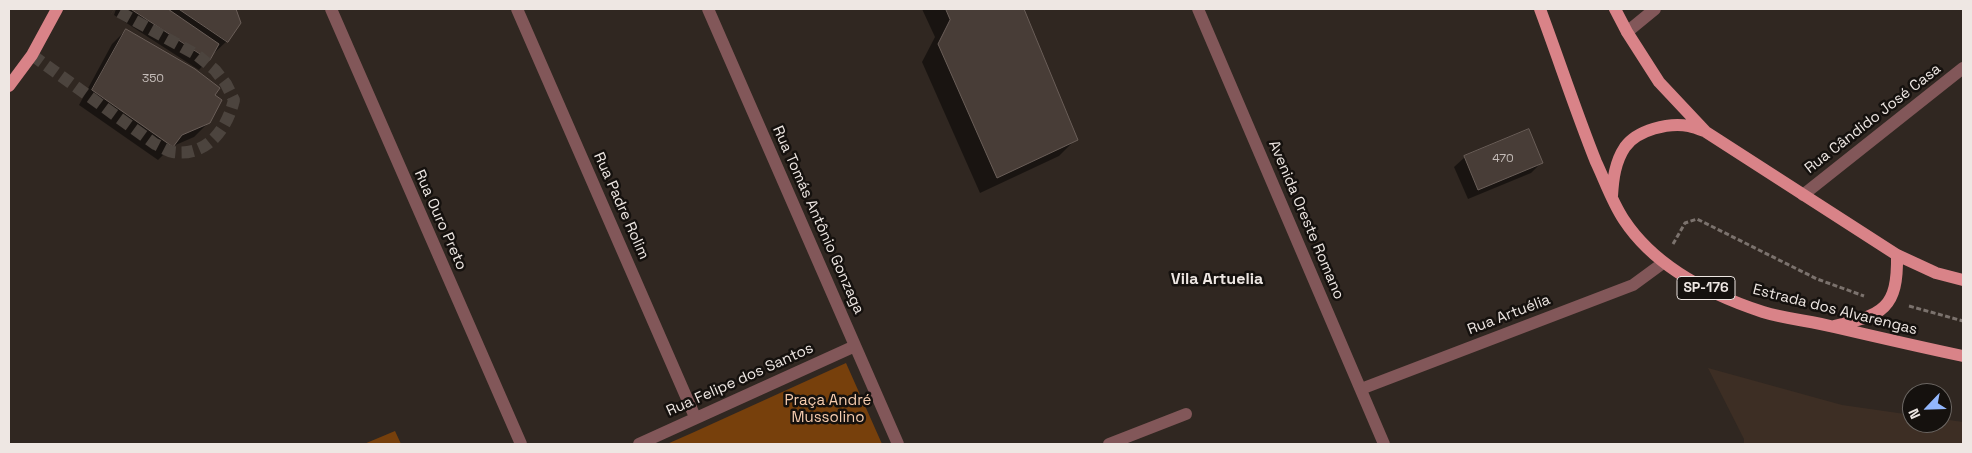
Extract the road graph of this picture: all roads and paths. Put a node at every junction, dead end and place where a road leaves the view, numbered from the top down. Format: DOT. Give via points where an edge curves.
graph roads {
  1 [pos="57,9"];
  2 [pos="330,9"];
  3 [pos="517,9"];
  4 [pos="708,9"];
  5 [pos="1198,9"];
  6 [pos="1540,9"];
  7 [pos="1614,9"];
  8 [pos="1655,9"];
  9 [pos="1627,32"];
  10 [pos="1963,68"];
  11 [pos="9,86"];
  12 [pos="1706,132"];
  13 [pos="1803,195"];
  14 [pos="1612,199"];
  15 [pos="1897,255"];
  16 [pos="1664,263"];
  17 [pos="1963,280"];
  18 [pos="1889,300"];
  19 [pos="1963,321"];
  20 [pos="1831,326"];
  21 [pos="855,346"];
  22 [pos="1963,356"];
  23 [pos="1361,389"];
  24 [pos="1186,414"];
  25 [pos="695,417"];
  26 [pos="521,444"];
  27 [pos="639,444"];
  28 [pos="898,444"];
  29 [pos="1110,444"];
  30 [pos="1384,444"];
  1 -- 11 [label="main road" via="32,55"];
  2 -- 26 [label="street, Rua Ouro Preto"];
  3 -- 25 [label="street, Rua Padre Rolim"];
  4 -- 21 [label="street, Rua Tomás Antônio Gonzaga"];
  5 -- 23 [label="street, Avenida Oreste Romano"];
  6 -- 14 [label="main road, Estrada dos Alvarengas / SP-176"];
  7 -- 9 [label="main road"];
  8 -- 9 [label="street"];
  9 -- 12 [label="main road" via="1659,82"];
  10 -- 13 [label="street, Rua Cândido José Casa"];
  12 -- 13 [label="main road"];
  12 -- 14 [label="main road" via="1677,125 1653,129 1626,145 1615,170"];
  13 -- 15 [label="main road"];
  14 -- 16 [label="main road, Estrada dos Alvarengas / SP-176" via="1636,237"];
  15 -- 17 [label="main road"];
  15 -- 18 [label="main road" via="1898,278 1895,292"];
  16 -- 18 [label="path" via="1685,223 1697,219 1817,279 1862,295"];
  16 -- 20 [label="main road, Estrada dos Alvarengas / SP-176" via="1692,281 1764,312"];
  16 -- 23 [label="street, Rua Artuélia" via="1634,285"];
  18 -- 19 [label="path"];
  18 -- 20 [label="main road" via="1866,318"];
  20 -- 22 [label="main road, Estrada dos Alvarengas / SP-176"];
  21 -- 25 [label="street, Rua Felipe dos Santos"];
  21 -- 28 [label="street, Rua Tomás Antônio Gonzaga"];
  23 -- 30 [label="street, Avenida Oreste Romano"];
  24 -- 29 [label="street"];
  25 -- 27 [label="street, Rua Felipe dos Santos"];
}
